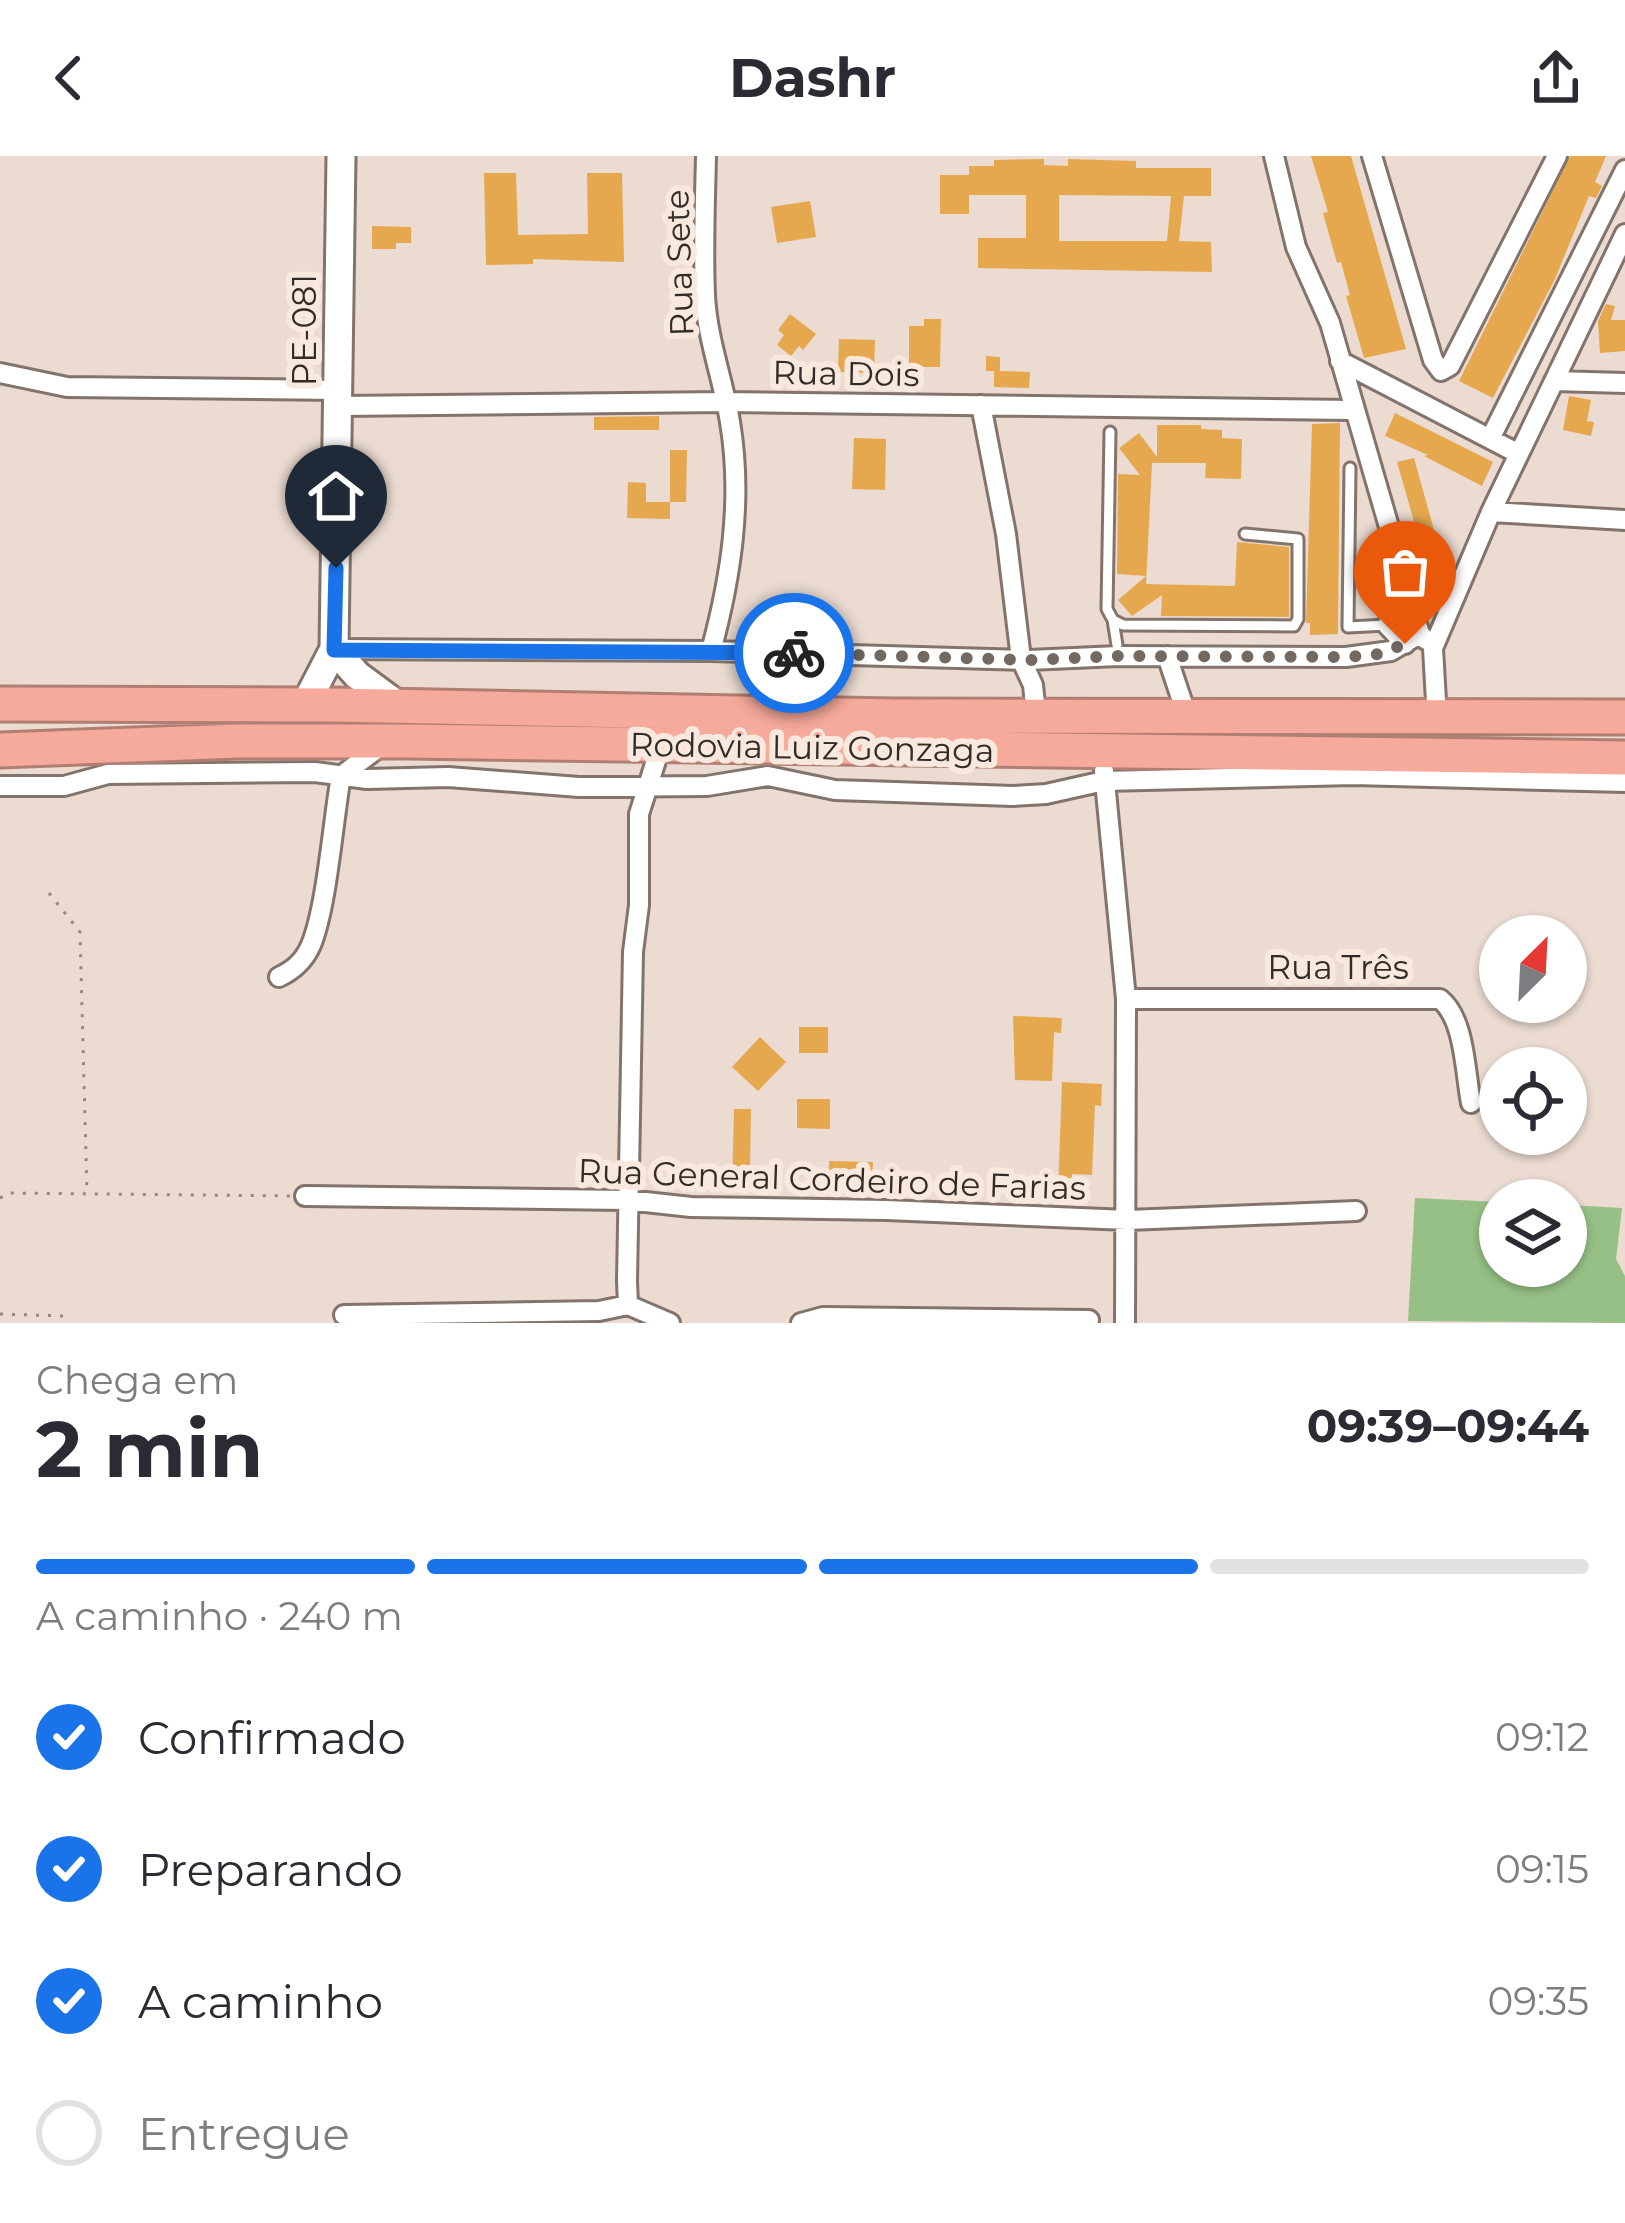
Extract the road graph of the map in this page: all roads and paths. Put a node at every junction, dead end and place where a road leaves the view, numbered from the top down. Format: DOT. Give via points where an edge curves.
graph roads {
  1 [pos="341,156"];
  2 [pos="706,156"];
  3 [pos="1274,156"];
  4 [pos="1372,156"];
  5 [pos="1557,156"];
  6 [pos="1625,170"];
  7 [pos="1625,234"];
  8 [pos="1340,361"];
  9 [pos="0,373"];
  10 [pos="1554,381"];
  11 [pos="1625,383"];
  12 [pos="339,398"];
  13 [pos="725,401"];
  14 [pos="981,405"];
  15 [pos="1352,410"];
  16 [pos="1110,432"];
  17 [pos="1490,439"];
  18 [pos="1519,454"];
  19 [pos="1350,468"];
  20 [pos="1491,512"];
  21 [pos="1625,520"];
  22 [pos="1245,534"];
  23 [pos="1118,622"];
  24 [pos="1388,625"];
  25 [pos="1419,642"];
  26 [pos="334,650"];
  27 [pos="1118,650"];
  28 [pos="711,651"];
  29 [pos="1167,656"];
  30 [pos="1021,659"];
  31 [pos="0,704"];
  32 [pos="305,705"];
  33 [pos="399,706"];
  34 [pos="1036,715"];
  35 [pos="1187,716"];
  36 [pos="1625,717"];
  37 [pos="1437,719"];
  38 [pos="388,741"];
  39 [pos="487,742"];
  40 [pos="661,745"];
  41 [pos="0,750"];
  42 [pos="1625,758"];
  43 [pos="1104,766"];
  44 [pos="340,776"];
  45 [pos="425,777"];
  46 [pos="1625,782"];
  47 [pos="0,786"];
  48 [pos="646,788"];
  49 [pos="49,893"];
  50 [pos="279,977"];
  51 [pos="1126,999"];
  52 [pos="1472,1103"];
  53 [pos="87,1194"];
  54 [pos="305,1196"];
  55 [pos="0,1198"];
  56 [pos="627,1200"];
  57 [pos="1357,1211"];
  58 [pos="1128,1220"];
  59 [pos="628,1305"];
  60 [pos="0,1314"];
  61 [pos="63,1316"];
  62 [pos="344,1316"];
  63 [pos="564,1317"];
  64 [pos="1089,1320"];
  65 [pos="874,1321"];
  66 [pos="1025,1321"];
  67 [pos="670,1323"];
  68 [pos="801,1323"];
  69 [pos="1125,1323"];
  1 -- 12 [label="street, PE-081 / PE-081"];
  2 -- 13 [label="street, Rua Sete" via="705,298"];
  3 -- 8 [label="street" via="1296,247"];
  4 -- 5 [label="street" via="1432,360 1442,371"];
  6 -- 17 [label="street"];
  7 -- 10 [label="street"];
  8 -- 15 [label="street"];
  8 -- 17 [label="street"];
  9 -- 12 [label="street, Rua Dois" via="67,387"];
  10 -- 11 [label="street"];
  10 -- 18 [label="street"];
  12 -- 13 [label="street, Rua Dois"];
  12 -- 26 [label="street, PE-081 / PE-081"];
  13 -- 14 [label="street, Rua Dois"];
  13 -- 28 [label="street, Rua Sete" via="734,523"];
  14 -- 15 [label="street, Rua Dois"];
  14 -- 30 [label="street"];
  15 -- 25 [label="street"];
  16 -- 23 [label="lane" via="1107,609"];
  17 -- 18 [label="street"];
  18 -- 20 [label="street"];
  19 -- 24 [label="lane" via="1348,632"];
  20 -- 21 [label="street"];
  20 -- 25 [label="street"];
  22 -- 23 [label="lane" via="1300,543 1294,626"];
  23 -- 27 [label="lane"];
  24 -- 25 [label="street"];
  25 -- 29 [label="street" via="1346,657"];
  25 -- 37 [label="street"];
  26 -- 28 [label="street"];
  26 -- 32 [label="street"];
  26 -- 33 [label="street"];
  27 -- 29 [label="street"];
  27 -- 30 [label="street"];
  28 -- 30 [label="street"];
  29 -- 35 [label="street"];
  30 -- 34 [label="street"];
  31 -- 32 [label="highway, Rodovia Luiz Gonzaga"];
  32 -- 33 [label="highway, Rodovia Luiz Gonzaga"];
  33 -- 34 [label="highway, Rodovia Luiz Gonzaga"];
  34 -- 35 [label="highway, Rodovia Luiz Gonzaga"];
  35 -- 37 [label="highway, Rodovia Luiz Gonzaga"];
  36 -- 37 [label="highway, Rodovia Luiz Gonzaga"];
  38 -- 39 [label="highway, Rodovia Luiz Gonzaga"];
  38 -- 41 [label="highway, Rodovia Luiz Gonzaga"];
  38 -- 44 [label="street"];
  39 -- 40 [label="highway, Rodovia Luiz Gonzaga"];
  39 -- 45 [label="street"];
  40 -- 43 [label="highway, Rodovia Luiz Gonzaga"];
  40 -- 48 [label="street"];
  42 -- 43 [label="highway, Rodovia Luiz Gonzaga"];
  43 -- 46 [label="street"];
  43 -- 48 [label="street" via="1046,794 1013,796 835,790 768,776"];
  43 -- 51 [label="street"];
  44 -- 45 [label="street"];
  44 -- 47 [label="street" via="108,774 64,786"];
  44 -- 50 [label="street" via="311,945"];
  45 -- 48 [label="street"];
  48 -- 56 [label="street" via="637,837"];
  49 -- 53 [label="path" via="80,932"];
  51 -- 52 [label="street, Rua Três" via="1440,999 1456,1026"];
  51 -- 58 [label="street"];
  53 -- 54 [label="path"];
  53 -- 55 [label="path"];
  54 -- 56 [label="street, Rua General Cordeiro de Farias"];
  56 -- 58 [label="street, Rua General Cordeiro de Farias"];
  56 -- 59 [label="street"];
  57 -- 58 [label="street, Rua General Cordeiro de Farias"];
  58 -- 69 [label="street"];
  59 -- 63 [label="street"];
  59 -- 67 [label="street"];
  60 -- 61 [label="path"];
  62 -- 63 [label="street"];
  64 -- 66 [label="street"];
  65 -- 66 [label="street"];
  65 -- 68 [label="street"];
}
